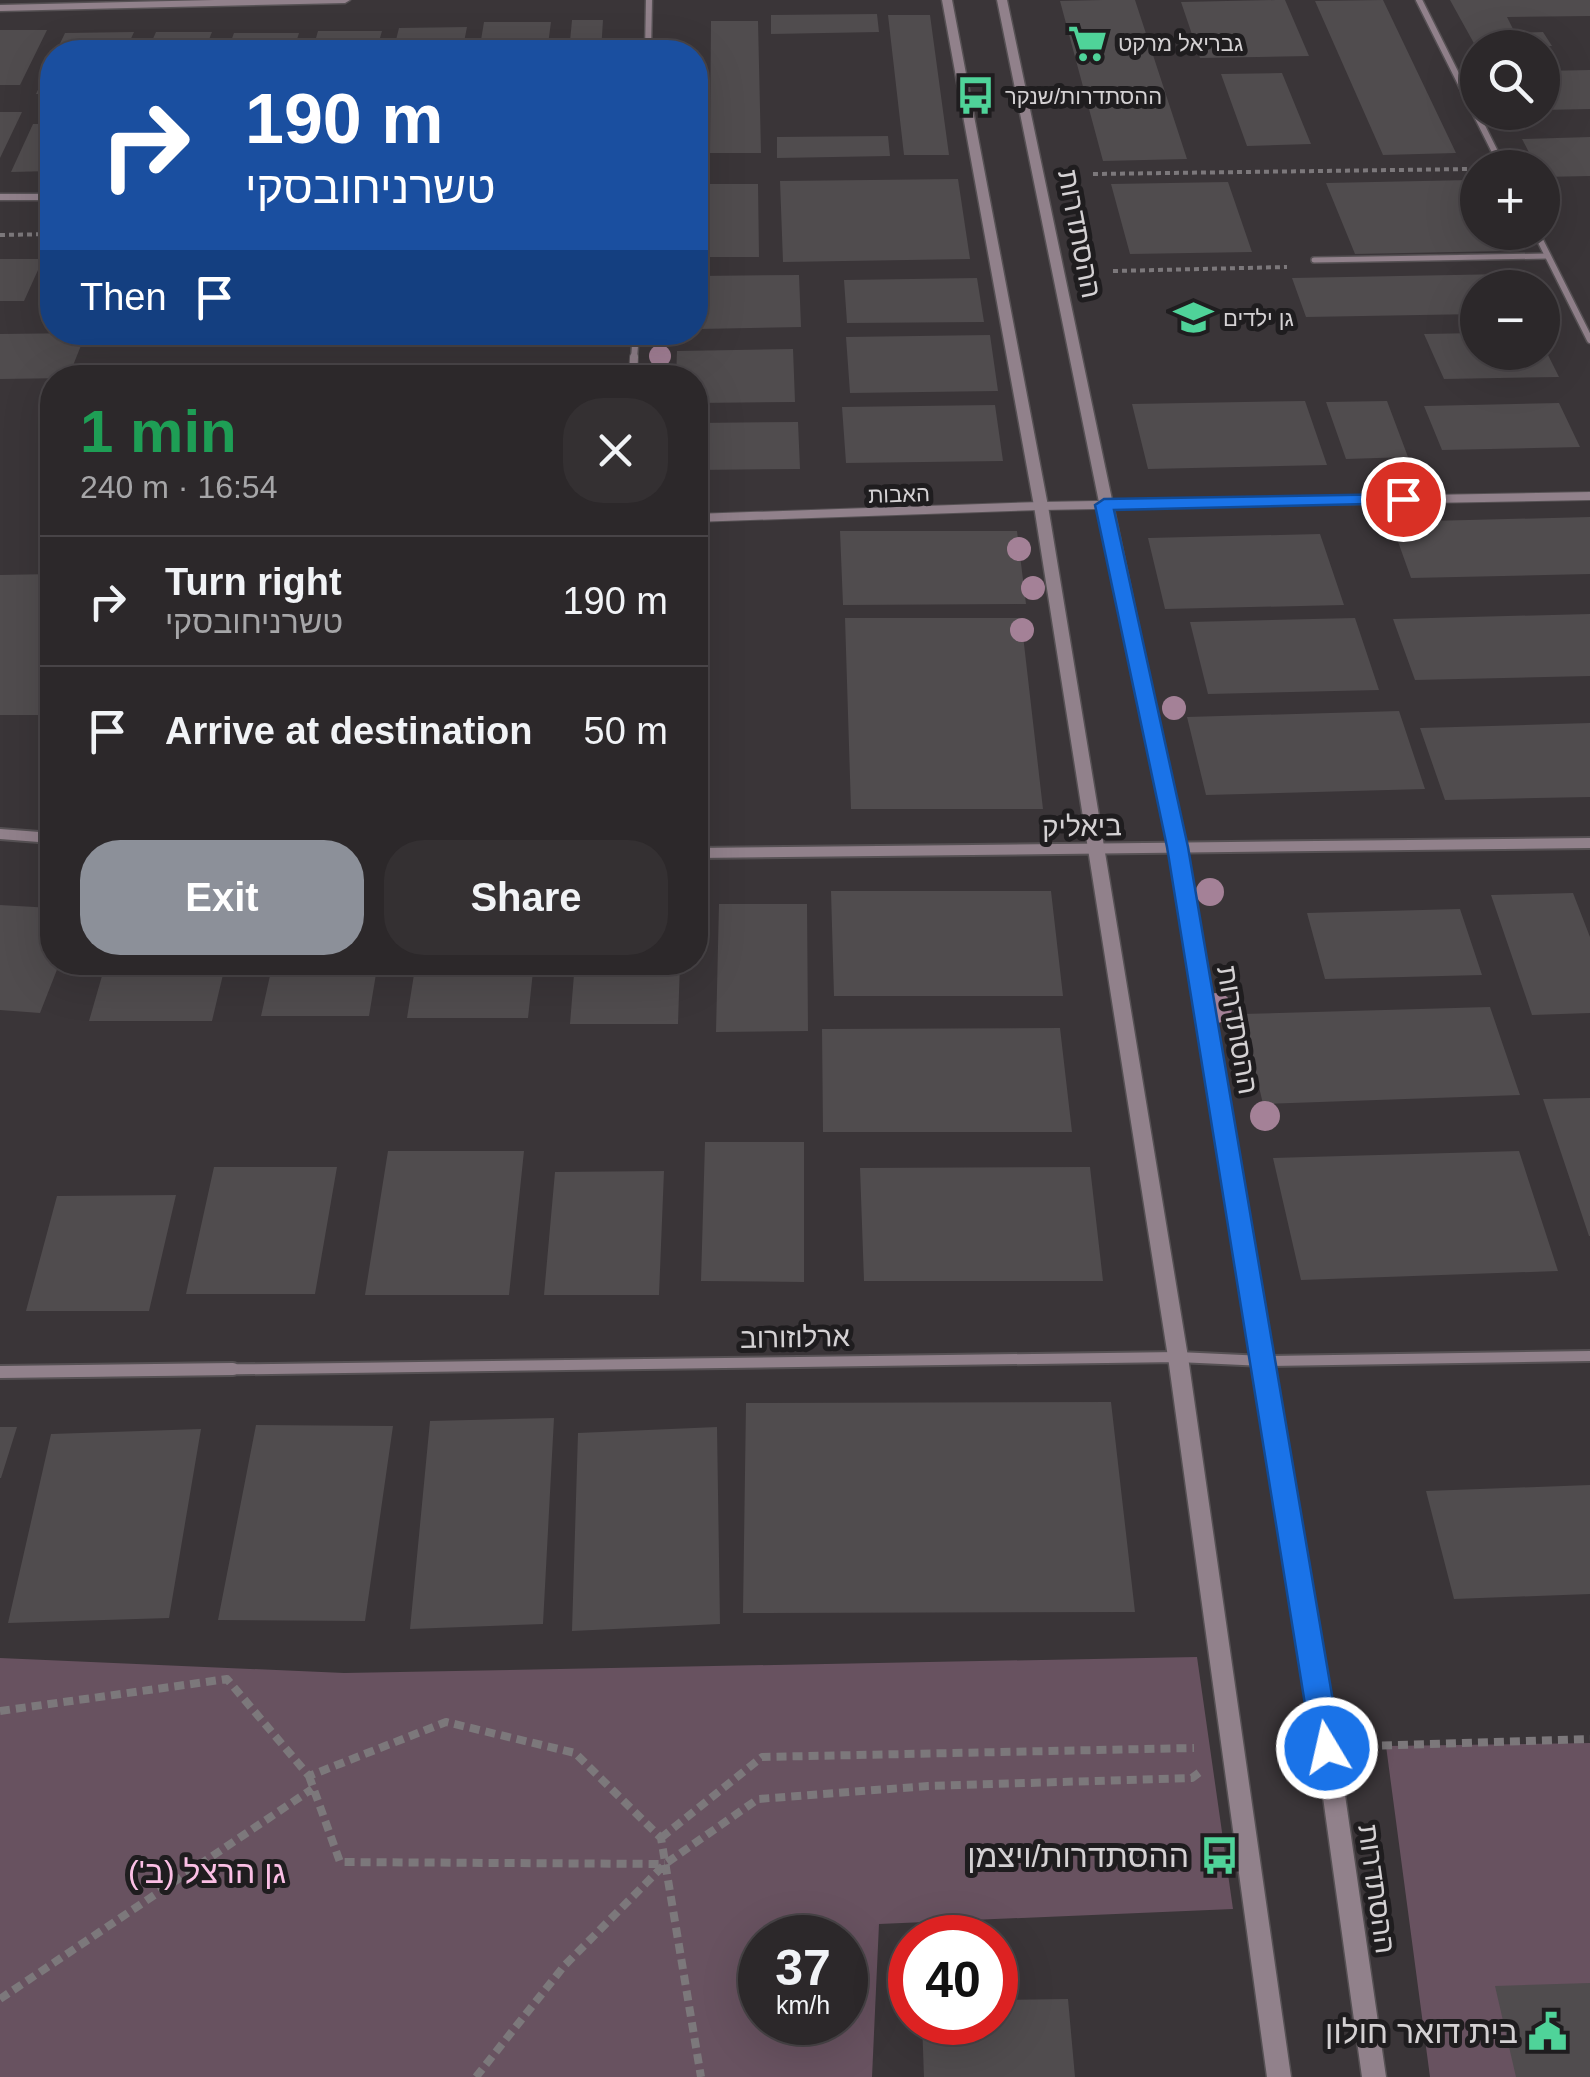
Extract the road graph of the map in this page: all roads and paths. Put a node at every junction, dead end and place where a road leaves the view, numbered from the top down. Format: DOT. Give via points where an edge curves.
graph roads {
  1 [pos="345,0"];
  2 [pos="649,0"];
  3 [pos="947,0"];
  4 [pos="1002,0"];
  5 [pos="1419,0"];
  6 [pos="0,8"];
  7 [pos="648,40"];
  8 [pos="1494,150"];
  9 [pos="1460,168"];
  10 [pos="1092,174"];
  11 [pos="40,196"];
  12 [pos="0,198"];
  13 [pos="40,234"];
  14 [pos="0,235"];
  15 [pos="1544,250"];
  16 [pos="1547,256"];
  17 [pos="1314,260"];
  18 [pos="1590,340"];
  19 [pos="1590,496"];
  20 [pos="1104,505"];
  21 [pos="1041,506"];
  22 [pos="708,518"];
  23 [pos="0,834"];
  24 [pos="40,837"];
  25 [pos="1590,843"];
  26 [pos="1177,847"];
  27 [pos="1097,848"];
  28 [pos="708,853"];
  29 [pos="1590,1356"];
  30 [pos="1178,1357"];
  31 [pos="1264,1361"];
  32 [pos="0,1372"];
  33 [pos="0,1711"];
  34 [pos="1590,1739"];
  35 [pos="1233,1748"];
  36 [pos="1327,1748"];
  37 [pos="309,1776"];
  38 [pos="312,1790"];
  39 [pos="661,1838"];
  40 [pos="665,1864"];
  41 [pos="0,1999"];
  42 [pos="476,2077"];
  43 [pos="702,2077"];
  44 [pos="1278,2077"];
  45 [pos="1374,2077"];
  1 -- 6 [label="street"];
  2 -- 7 [label="street"];
  3 -- 21 [label="street"];
  4 -- 20 [label="street, ההסתדרות"];
  5 -- 8 [label="street"];
  9 -- 10 [label="path"];
  11 -- 12 [label="street"];
  13 -- 14 [label="path"];
  15 -- 16 [label="street"];
  16 -- 17 [label="lane"];
  16 -- 18 [label="street"];
  19 -- 20 [label="street, האבות"];
  20 -- 21 [label="street, האבות"];
  20 -- 26 [label="street, ההסתדרות"];
  21 -- 22 [label="street, האבות"];
  21 -- 27 [label="street"];
  23 -- 24 [label="street"];
  25 -- 26 [label="street, ביאליק"];
  26 -- 27 [label="street, ביאליק"];
  26 -- 31 [label="street, ההסתדרות"];
  27 -- 28 [label="street, ביאליק"];
  27 -- 30 [label="street"];
  29 -- 31 [label="street, ארלוזורוב"];
  30 -- 31 [label="street, ארלוזורוב"];
  30 -- 32 [label="street, ארלוזורוב"];
  30 -- 35 [label="street"];
  31 -- 36 [label="street, ההסתדרות"];
  33 -- 37 [label="path" via="227,1679"];
  34 -- 36 [label="path"];
  35 -- 39 [label="path" via="762,1758"];
  35 -- 40 [label="path" via="1192,1778 928,1786 758,1800"];
  35 -- 44 [label="street"];
  36 -- 45 [label="street, ההסתדרות"];
  37 -- 38 [label="path"];
  37 -- 39 [label="path" via="446,1722 575,1753"];
  38 -- 40 [label="path" via="340,1862"];
  38 -- 41 [label="path"];
  39 -- 40 [label="path"];
  40 -- 42 [label="path" via="564,1966"];
  40 -- 43 [label="path"];
}
